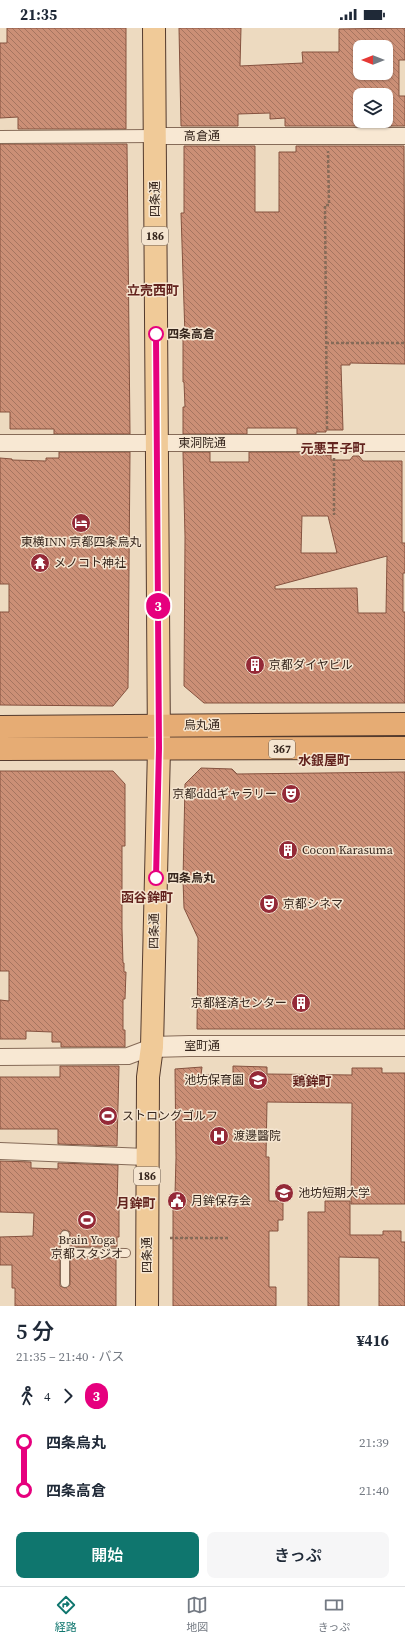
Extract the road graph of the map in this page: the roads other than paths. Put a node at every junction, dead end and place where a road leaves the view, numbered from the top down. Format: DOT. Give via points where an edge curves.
graph roads {
  1 [pos="154,28"];
  2 [pos="154,136"];
  3 [pos="405,136"];
  4 [pos="0,137"];
  5 [pos="0,442"];
  6 [pos="405,443"];
  7 [pos="157,444"];
  8 [pos="405,724"];
  9 [pos="159,725"];
  10 [pos="0,727"];
  11 [pos="159,748"];
  12 [pos="405,748"];
  13 [pos="0,749"];
  14 [pos="405,1046"];
  15 [pos="152,1047"];
  16 [pos="0,1057"];
  17 [pos="0,1151"];
  18 [pos="146,1157"];
  19 [pos="66,1235"];
  20 [pos="66,1252"];
  21 [pos="126,1253"];
  22 [pos="66,1283"];
  23 [pos="147,1306"];
  1 -- 2 [label="main road, 四条通 / 186"];
  2 -- 3 [label="street, 高倉通"];
  2 -- 4 [label="street, 高倉通"];
  2 -- 7 [label="main road, 四条通 / 186"];
  5 -- 7 [label="street, 東洞院通"];
  6 -- 7 [label="street, 東洞院通"];
  7 -- 9 [label="main road, 四条通 / 186"];
  8 -- 9 [label="highway, 烏丸通 / 367"];
  9 -- 10 [label="highway, 烏丸通 / 367"];
  9 -- 11 [label="main road, 四条通 / 186"];
  11 -- 12 [label="highway, 烏丸通 / 367"];
  11 -- 13 [label="highway, 烏丸通 / 367"];
  11 -- 15 [label="main road, 四条通 / 186"];
  14 -- 15 [label="street, 室町通"];
  15 -- 16 [label="street, 室町通" via="128,1056"];
  15 -- 18 [label="main road, 四条通 / 186" via="148,1077"];
  17 -- 18 [label="street"];
  18 -- 23 [label="main road, 四条通 / 186"];
  19 -- 20 [label="lane"];
  20 -- 21 [label="lane"];
  20 -- 22 [label="lane"];
}
